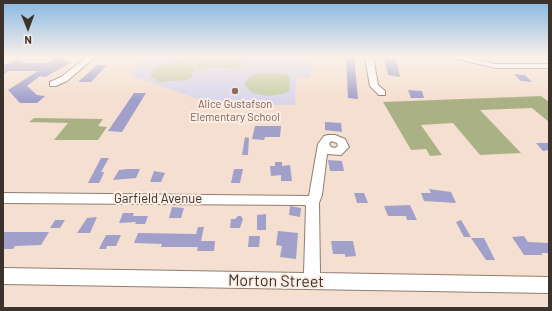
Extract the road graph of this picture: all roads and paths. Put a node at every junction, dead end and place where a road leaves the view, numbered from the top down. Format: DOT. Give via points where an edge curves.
graph roads {
  1 [pos="73,72"];
  2 [pos="372,72"];
  3 [pos="53,84"];
  4 [pos="382,93"];
  5 [pos="323,146"];
  6 [pos="3,198"];
  7 [pos="313,203"];
  8 [pos="3,276"];
  9 [pos="312,282"];
  10 [pos="549,286"];
  1 -- 3 [label="street"];
  2 -- 4 [label="street" via="374,86"];
  5 -- 7 [label="street"];
  6 -- 7 [label="street, Garfield Avenue" via="306,200"];
  7 -- 9 [label="street"];
  8 -- 9 [label="street, Morton Street"];
  9 -- 10 [label="street, Morton Street"];
}
